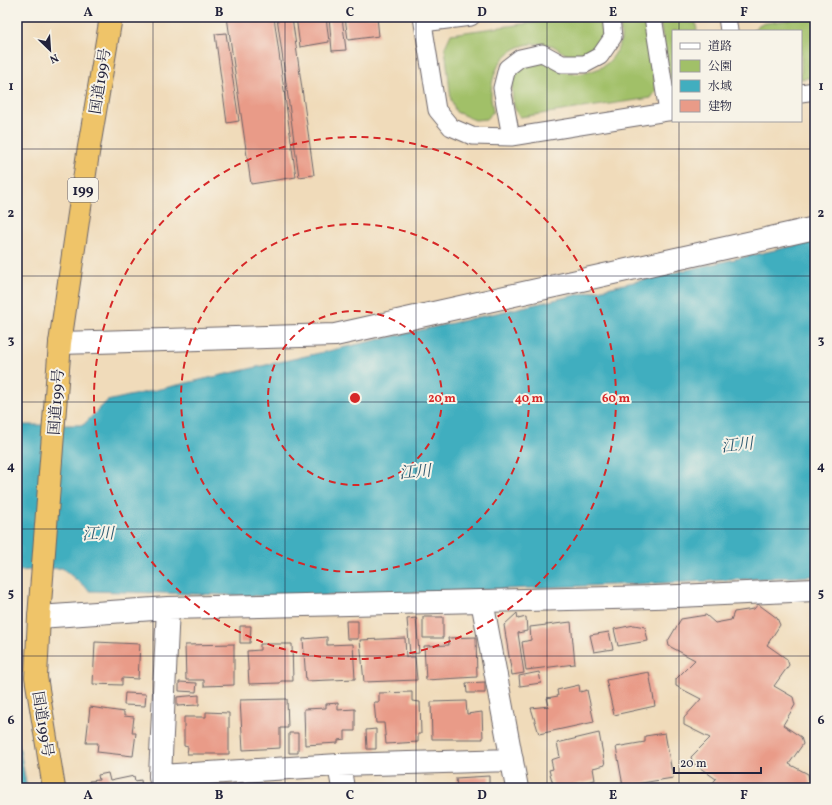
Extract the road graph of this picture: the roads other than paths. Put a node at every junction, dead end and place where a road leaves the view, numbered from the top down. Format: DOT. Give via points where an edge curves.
graph roads {
  1 [pos="111,17"];
  2 [pos="471,17"];
  3 [pos="611,17"];
  4 [pos="653,17"];
  5 [pos="727,17"];
  6 [pos="422,20"];
  7 [pos="729,30"];
  8 [pos="815,91"];
  9 [pos="802,93"];
  10 [pos="670,112"];
  11 [pos="511,138"];
  12 [pos="815,228"];
  13 [pos="60,353"];
  14 [pos="815,590"];
  15 [pos="482,601"];
  16 [pos="40,607"];
  17 [pos="168,608"];
  18 [pos="512,760"];
  19 [pos="339,765"];
  20 [pos="161,782"];
  21 [pos="54,788"];
  22 [pos="343,788"];
  23 [pos="517,788"];
  1 -- 13 [label="highway, 国道199号 / 199" via="88,153"];
  2 -- 6 [label="lane"];
  3 -- 11 [label="lane" via="613,37 600,56 585,64 562,64 542,53 520,58 507,68 502,88"];
  4 -- 10 [label="lane"];
  5 -- 7 [label="lane"];
  6 -- 11 [label="lane" via="437,110 451,127 472,136"];
  8 -- 9 [label="lane"];
  10 -- 11 [label="lane"];
  12 -- 13 [label="street" via="335,334"];
  13 -- 16 [label="highway, 国道199号 / 199"];
  14 -- 15 [label="street"];
  15 -- 17 [label="street"];
  15 -- 18 [label="street"];
  16 -- 17 [label="street"];
  16 -- 21 [label="highway, 国道199号 / 199" via="36,677"];
  17 -- 20 [label="street"];
  18 -- 19 [label="street"];
  18 -- 23 [label="street"];
  19 -- 20 [label="street"];
  19 -- 22 [label="street"];
}
